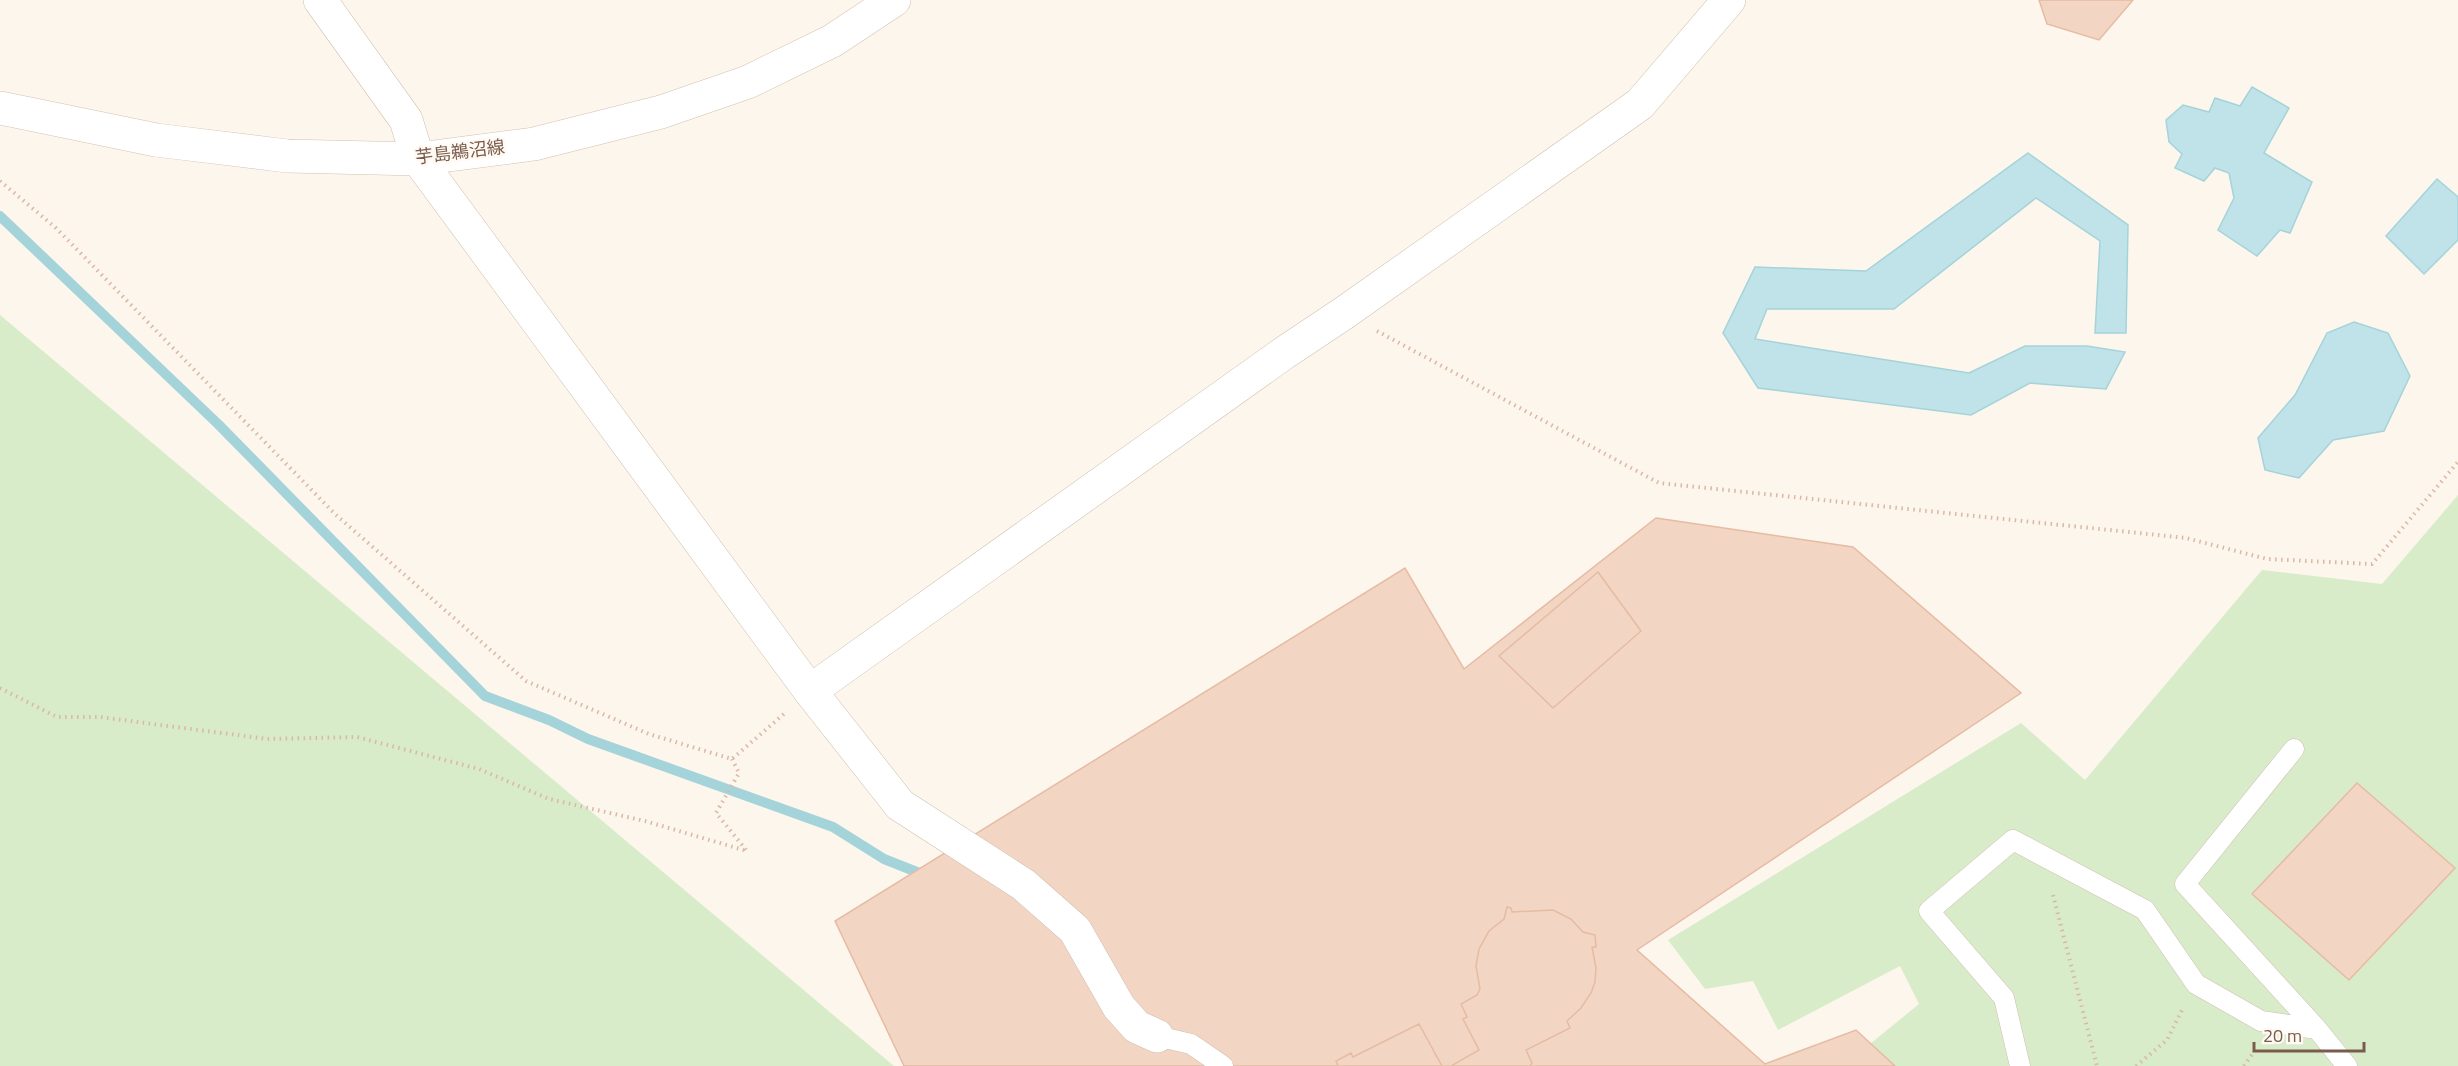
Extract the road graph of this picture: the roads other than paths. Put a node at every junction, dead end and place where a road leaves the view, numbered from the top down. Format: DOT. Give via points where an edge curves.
graph roads {
  1 [pos="320,0"];
  2 [pos="894,0"];
  3 [pos="1729,0"];
  4 [pos="0,108"];
  5 [pos="418,159"];
  6 [pos="810,691"];
  7 [pos="2294,749"];
  8 [pos="2317,1029"];
  9 [pos="1157,1036"];
  10 [pos="1223,1066"];
  11 [pos="2020,1066"];
  12 [pos="2347,1066"];
  1 -- 5 [label="street" via="406,120"];
  2 -- 5 [label="street, 芋島鵜沼線" via="832,41 769,72 661,112 534,144"];
  3 -- 6 [label="street" via="1640,104"];
  4 -- 5 [label="street, 芋島鵜沼線" via="156,141 286,156"];
  5 -- 6 [label="street"];
  6 -- 9 [label="street" via="900,805 1024,885 1075,930 1119,1007 1137,1027"];
  7 -- 8 [label="lane" via="2185,884"];
  8 -- 11 [label="lane" via="2261,1021 2196,984 2145,910 2013,840 1929,911 2004,998"];
  8 -- 12 [label="lane"];
  9 -- 10 [label="lane" via="1191,1044"];
}
